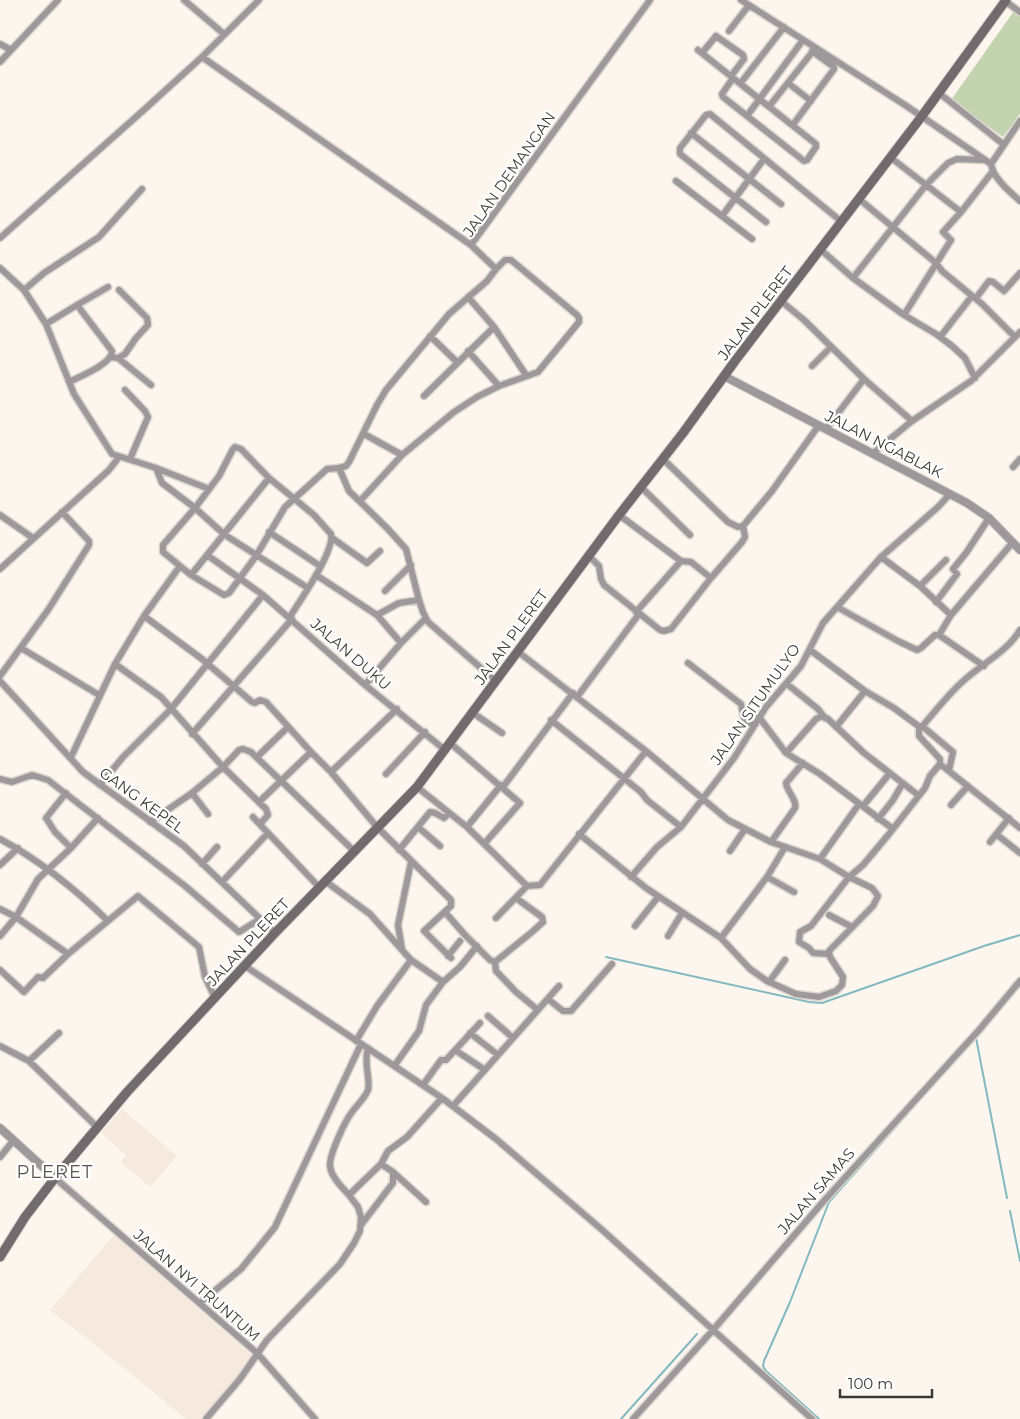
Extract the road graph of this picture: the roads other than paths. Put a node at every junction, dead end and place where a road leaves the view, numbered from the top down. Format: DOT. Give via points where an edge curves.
graph roads {
  1 [pos="184,0"];
  2 [pos="650,0"];
  3 [pos="741,0"];
  4 [pos="55,1"];
  5 [pos="254,1"];
  6 [pos="1005,1"];
  7 [pos="749,4"];
  8 [pos="1020,12"];
  9 [pos="784,27"];
  10 [pos="729,31"];
  11 [pos="224,34"];
  12 [pos="803,40"];
  13 [pos="0,44"];
  14 [pos="10,50"];
  15 [pos="814,50"];
  16 [pos="202,57"];
  17 [pos="0,62"];
  18 [pos="732,77"];
  19 [pos="743,80"];
  20 [pos="788,83"];
  21 [pos="938,93"];
  22 [pos="759,99"];
  23 [pos="811,101"];
  24 [pos="771,104"];
  25 [pos="747,116"];
  26 [pos="923,117"];
  27 [pos="1020,121"];
  28 [pos="795,122"];
  29 [pos="691,133"];
  30 [pos="1003,144"];
  31 [pos="764,159"];
  32 [pos="893,160"];
  33 [pos="984,160"];
  34 [pos="992,168"];
  35 [pos="749,180"];
  36 [pos="676,181"];
  37 [pos="926,185"];
  38 [pos="142,189"];
  39 [pos="735,198"];
  40 [pos="861,201"];
  41 [pos="1020,201"];
  42 [pos="781,204"];
  43 [pos="961,212"];
  44 [pos="722,216"];
  45 [pos="766,222"];
  46 [pos="842,222"];
  47 [pos="892,227"];
  48 [pos="0,238"];
  49 [pos="752,239"];
  50 [pos="471,245"];
  51 [pos="824,252"];
  52 [pos="936,263"];
  53 [pos="0,268"];
  54 [pos="496,270"];
  55 [pos="1020,273"];
  56 [pos="853,278"];
  57 [pos="108,287"];
  58 [pos="24,290"];
  59 [pos="119,290"];
  60 [pos="468,297"];
  61 [pos="974,297"];
  62 [pos="784,303"];
  63 [pos="77,305"];
  64 [pos="904,315"];
  65 [pos="46,324"];
  66 [pos="494,327"];
  67 [pos="1020,332"];
  68 [pos="430,336"];
  69 [pos="940,337"];
  70 [pos="1015,337"];
  71 [pos="831,347"];
  72 [pos="468,351"];
  73 [pos="115,357"];
  74 [pos="457,362"];
  75 [pos="812,366"];
  76 [pos="526,375"];
  77 [pos="724,376"];
  78 [pos="975,378"];
  79 [pos="864,379"];
  80 [pos="69,382"];
  81 [pos="151,385"];
  82 [pos="499,386"];
  83 [pos="125,390"];
  84 [pos="424,396"];
  85 [pos="912,421"];
  86 [pos="823,427"];
  87 [pos="364,434"];
  88 [pos="873,453"];
  89 [pos="402,456"];
  90 [pos="119,457"];
  91 [pos="130,459"];
  92 [pos="663,459"];
  93 [pos="1020,459"];
  94 [pos="1013,467"];
  95 [pos="156,468"];
  96 [pos="338,468"];
  97 [pos="269,478"];
  98 [pos="641,487"];
  99 [pos="209,489"];
  100 [pos="950,494"];
  101 [pos="294,498"];
  102 [pos="360,501"];
  103 [pos="195,508"];
  104 [pos="62,512"];
  105 [pos="619,515"];
  106 [pos="0,516"];
  107 [pos="988,518"];
  108 [pos="742,526"];
  109 [pos="269,532"];
  110 [pos="224,534"];
  111 [pos="690,535"];
  112 [pos="33,538"];
  113 [pos="332,538"];
  114 [pos="1013,542"];
  115 [pos="1020,550"];
  116 [pos="380,551"];
  117 [pos="207,555"];
  118 [pos="588,555"];
  119 [pos="256,556"];
  120 [pos="881,557"];
  121 [pos="946,560"];
  122 [pos="681,561"];
  123 [pos="411,565"];
  124 [pos="180,566"];
  125 [pos="320,566"];
  126 [pos="0,569"];
  127 [pos="191,575"];
  128 [pos="316,575"];
  129 [pos="240,578"];
  130 [pos="711,578"];
  131 [pos="920,586"];
  132 [pos="308,588"];
  133 [pos="385,591"];
  134 [pos="263,595"];
  135 [pos="419,600"];
  136 [pos="936,602"];
  137 [pos="837,607"];
  138 [pos="638,613"];
  139 [pos="377,615"];
  140 [pos="144,616"];
  141 [pos="950,616"];
  142 [pos="290,618"];
  143 [pos="426,618"];
  144 [pos="1020,630"];
  145 [pos="939,635"];
  146 [pos="401,643"];
  147 [pos="21,648"];
  148 [pos="810,650"];
  149 [pos="518,651"];
  150 [pos="208,663"];
  151 [pos="688,663"];
  152 [pos="114,664"];
  153 [pos="984,666"];
  154 [pos="0,676"];
  155 [pos="0,681"];
  156 [pos="496,681"];
  157 [pos="787,684"];
  158 [pos="365,685"];
  159 [pos="234,687"];
  160 [pos="865,691"];
  161 [pos="99,694"];
  162 [pos="575,695"];
  163 [pos="171,709"];
  164 [pos="397,709"];
  165 [pos="473,713"];
  166 [pos="759,716"];
  167 [pos="825,718"];
  168 [pos="551,720"];
  169 [pos="754,726"];
  170 [pos="288,727"];
  171 [pos="836,727"];
  172 [pos="922,727"];
  173 [pos="425,732"];
  174 [pos="502,733"];
  175 [pos="192,734"];
  176 [pos="447,746"];
  177 [pos="646,751"];
  178 [pos="311,752"];
  179 [pos="786,753"];
  180 [pos="71,757"];
  181 [pos="256,757"];
  182 [pos="803,763"];
  183 [pos="940,764"];
  184 [pos="223,767"];
  185 [pos="949,770"];
  186 [pos="332,772"];
  187 [pos="890,773"];
  188 [pos="386,774"];
  189 [pos="0,779"];
  190 [pos="624,779"];
  191 [pos="281,781"];
  192 [pos="903,783"];
  193 [pos="100,785"];
  194 [pos="502,786"];
  195 [pos="968,786"];
  196 [pos="417,787"];
  197 [pos="192,792"];
  198 [pos="66,793"];
  199 [pos="918,795"];
  200 [pos="703,799"];
  201 [pos="259,802"];
  202 [pos="861,805"];
  203 [pos="951,805"];
  204 [pos="449,813"];
  205 [pos="208,814"];
  206 [pos="253,816"];
  207 [pos="98,818"];
  208 [pos="1009,818"];
  209 [pos="878,819"];
  210 [pos="150,822"];
  211 [pos="260,824"];
  212 [pos="377,827"];
  213 [pos="418,827"];
  214 [pos="467,827"];
  215 [pos="681,827"];
  216 [pos="1020,828"];
  217 [pos="745,829"];
  218 [pos="893,829"];
  219 [pos="268,834"];
  220 [pos="580,834"];
  221 [pos="996,834"];
  222 [pos="0,838"];
  223 [pos="771,842"];
  224 [pos="990,842"];
  225 [pos="484,844"];
  226 [pos="440,846"];
  227 [pos="217,847"];
  228 [pos="785,847"];
  229 [pos="18,848"];
  230 [pos="71,848"];
  231 [pos="399,850"];
  232 [pos="354,851"];
  233 [pos="730,851"];
  234 [pos="1020,853"];
  235 [pos="820,859"];
  236 [pos="411,862"];
  237 [pos="202,864"];
  238 [pos="0,865"];
  239 [pos="48,869"];
  240 [pos="631,876"];
  241 [pos="767,877"];
  242 [pos="849,877"];
  243 [pos="222,882"];
  244 [pos="322,884"];
  245 [pos="527,886"];
  246 [pos="794,892"];
  247 [pos="658,897"];
  248 [pos="516,898"];
  249 [pos="0,909"];
  250 [pos="445,912"];
  251 [pos="682,913"];
  252 [pos="829,915"];
  253 [pos="16,917"];
  254 [pos="260,918"];
  255 [pos="496,918"];
  256 [pos="107,920"];
  257 [pos="635,926"];
  258 [pos="852,927"];
  259 [pos="275,933"];
  260 [pos="0,936"];
  261 [pos="668,936"];
  262 [pos="722,938"];
  263 [pos="460,941"];
  264 [pos="477,946"];
  265 [pos="403,952"];
  266 [pos="68,954"];
  267 [pos="829,954"];
  268 [pos="411,960"];
  269 [pos="785,960"];
  270 [pos="495,962"];
  271 [pos="612,964"];
  272 [pos="245,966"];
  273 [pos="0,970"];
  274 [pos="1020,981"];
  275 [pos="443,982"];
  276 [pos="769,982"];
  277 [pos="559,986"];
  278 [pos="215,998"];
  279 [pos="548,999"];
  280 [pos="538,1010"];
  281 [pos="488,1016"];
  282 [pos="480,1023"];
  283 [pos="59,1033"];
  284 [pos="470,1033"];
  285 [pos="514,1038"];
  286 [pos="358,1043"];
  287 [pos="0,1046"];
  288 [pos="368,1048"];
  289 [pos="455,1050"];
  290 [pos="498,1055"];
  291 [pos="30,1061"];
  292 [pos="395,1065"];
  293 [pos="485,1070"];
  294 [pos="423,1085"];
  295 [pos="442,1098"];
  296 [pos="453,1106"];
  297 [pos="97,1127"];
  298 [pos="0,1128"];
  299 [pos="14,1141"];
  300 [pos="0,1158"];
  301 [pos="381,1164"];
  302 [pos="392,1172"];
  303 [pos="55,1178"];
  304 [pos="349,1195"];
  305 [pos="426,1202"];
  306 [pos="361,1225"];
  307 [pos="0,1257"];
  308 [pos="200,1303"];
  309 [pos="713,1330"];
  310 [pos="257,1353"];
  311 [pos="206,1419"];
  312 [pos="315,1419"];
  313 [pos="632,1419"];
  314 [pos="812,1419"];
  1 -- 11 [label="street"];
  2 -- 50 [label="street, JALAN DEMANGAN"];
  3 -- 7 [label="street"];
  4 -- 14 [label="street"];
  5 -- 11 [label="street"];
  6 -- 8 [label="street"];
  6 -- 21 [label="main road, JALAN PLERET"];
  7 -- 9 [label="street"];
  7 -- 10 [label="street"];
  9 -- 12 [label="street"];
  9 -- 19 [label="street"];
  11 -- 16 [label="street"];
  12 -- 15 [label="street"];
  12 -- 22 [label="street"];
  13 -- 14 [label="street"];
  14 -- 17 [label="street"];
  15 -- 20 [label="street"];
  15 -- 23 [label="street" via="834,69"];
  15 -- 26 [label="street"];
  16 -- 48 [label="street"];
  16 -- 50 [label="street"];
  18 -- 18 [label="street" via="744,59 743,55 716,36 700,51"];
  18 -- 22 [label="street"];
  18 -- 25 [label="street" via="721,96"];
  20 -- 23 [label="street"];
  20 -- 24 [label="street"];
  21 -- 26 [label="main road, JALAN PLERET"];
  21 -- 30 [label="street"];
  22 -- 25 [label="street"];
  22 -- 25 [label="street" via="816,144 816,148 804,161"];
  23 -- 28 [label="street"];
  26 -- 32 [label="main road, JALAN PLERET"];
  26 -- 33 [label="street"];
  27 -- 30 [label="street"];
  29 -- 31 [label="street" via="710,114"];
  29 -- 35 [label="street"];
  29 -- 39 [label="street" via="680,148 680,154"];
  30 -- 34 [label="street"];
  31 -- 35 [label="street"];
  31 -- 46 [label="street"];
  32 -- 37 [label="street"];
  32 -- 40 [label="main road, JALAN PLERET"];
  33 -- 34 [label="street"];
  33 -- 37 [label="street" via="954,160"];
  34 -- 41 [label="street"];
  34 -- 43 [label="street"];
  35 -- 39 [label="street"];
  35 -- 42 [label="street"];
  36 -- 44 [label="street"];
  37 -- 43 [label="street"];
  37 -- 47 [label="street"];
  38 -- 58 [label="street" via="100,237 44,273"];
  39 -- 44 [label="street"];
  39 -- 45 [label="street"];
  40 -- 46 [label="main road, JALAN PLERET"];
  40 -- 47 [label="street"];
  43 -- 52 [label="street" via="943,233 953,242"];
  44 -- 49 [label="street"];
  46 -- 51 [label="main road, JALAN PLERET"];
  47 -- 52 [label="street"];
  47 -- 56 [label="street"];
  50 -- 54 [label="street, JALAN DEMANGAN"];
  51 -- 56 [label="street"];
  51 -- 62 [label="main road, JALAN PLERET"];
  52 -- 61 [label="street" via="942,272"];
  52 -- 64 [label="street"];
  53 -- 58 [label="street"];
  54 -- 60 [label="street"];
  54 -- 76 [label="street" via="505,260 511,260 579,318 540,370"];
  55 -- 61 [label="street" via="1004,291 989,281"];
  56 -- 64 [label="street"];
  57 -- 63 [label="street"];
  58 -- 65 [label="street"];
  59 -- 73 [label="street" via="147,318 148,325 125,354"];
  60 -- 66 [label="street"];
  60 -- 68 [label="street"];
  61 -- 69 [label="street"];
  61 -- 70 [label="street"];
  62 -- 71 [label="street"];
  62 -- 77 [label="main road, JALAN PLERET"];
  63 -- 65 [label="street"];
  63 -- 73 [label="street"];
  64 -- 69 [label="street"];
  65 -- 80 [label="street"];
  66 -- 72 [label="street"];
  66 -- 76 [label="street"];
  67 -- 70 [label="street"];
  68 -- 74 [label="street"];
  68 -- 87 [label="street" via="386,390"];
  69 -- 78 [label="street" via="965,358"];
  70 -- 78 [label="street"];
  71 -- 75 [label="street"];
  71 -- 79 [label="street"];
  72 -- 74 [label="street"];
  72 -- 82 [label="street"];
  73 -- 80 [label="street"];
  73 -- 81 [label="street"];
  74 -- 84 [label="street"];
  76 -- 82 [label="street"];
  77 -- 86 [label="street, JALAN NGABLAK"];
  77 -- 92 [label="main road, JALAN PLERET"];
  78 -- 85 [label="street"];
  79 -- 85 [label="street"];
  79 -- 86 [label="street"];
  80 -- 90 [label="street" via="108,449"];
  82 -- 89 [label="street" via="454,412"];
  83 -- 91 [label="street" via="148,417"];
  85 -- 88 [label="street"];
  86 -- 88 [label="street, JALAN NGABLAK"];
  86 -- 108 [label="street"];
  87 -- 89 [label="street"];
  87 -- 96 [label="street" via="348,464"];
  88 -- 100 [label="street, JALAN NGABLAK"];
  89 -- 102 [label="street"];
  90 -- 91 [label="street"];
  90 -- 104 [label="street"];
  91 -- 95 [label="street"];
  92 -- 98 [label="main road, JALAN PLERET"];
  92 -- 108 [label="street" via="728,522"];
  93 -- 94 [label="street"];
  95 -- 99 [label="street"];
  95 -- 103 [label="street" via="162,483"];
  96 -- 101 [label="street" via="327,469"];
  96 -- 102 [label="street" via="346,487"];
  97 -- 99 [label="street" via="241,449 235,447"];
  97 -- 101 [label="street"];
  97 -- 110 [label="street"];
  98 -- 105 [label="main road, JALAN PLERET"];
  98 -- 111 [label="street"];
  99 -- 103 [label="street"];
  100 -- 107 [label="street, JALAN NGABLAK"];
  100 -- 120 [label="street, JALAN SITUMULYO"];
  101 -- 109 [label="street"];
  101 -- 113 [label="street" via="329,530"];
  102 -- 123 [label="street" via="404,546"];
  103 -- 110 [label="street"];
  103 -- 124 [label="street" via="162,548"];
  104 -- 112 [label="street"];
  104 -- 147 [label="street" via="89,541 89,545"];
  105 -- 118 [label="main road, JALAN PLERET"];
  105 -- 122 [label="street"];
  106 -- 112 [label="street"];
  107 -- 114 [label="street, JALAN NGABLAK"];
  107 -- 136 [label="street" via="953,569 957,574"];
  108 -- 130 [label="street" via="745,537"];
  109 -- 119 [label="street"];
  109 -- 125 [label="street"];
  110 -- 117 [label="street"];
  110 -- 119 [label="street"];
  112 -- 126 [label="street"];
  113 -- 116 [label="street" via="367,563"];
  113 -- 125 [label="street"];
  114 -- 115 [label="street, JALAN NGABLAK"];
  114 -- 141 [label="street"];
  117 -- 127 [label="street"];
  117 -- 129 [label="street, JALAN DUKU"];
  118 -- 138 [label="street" via="597,564 604,585"];
  118 -- 149 [label="main road, JALAN PLERET"];
  119 -- 129 [label="street"];
  119 -- 132 [label="street"];
  120 -- 131 [label="street"];
  120 -- 137 [label="street, JALAN SITUMULYO"];
  121 -- 131 [label="street"];
  122 -- 130 [label="street" via="691,562"];
  122 -- 138 [label="street"];
  123 -- 133 [label="street"];
  123 -- 135 [label="street"];
  124 -- 127 [label="street"];
  124 -- 140 [label="street"];
  125 -- 128 [label="street"];
  127 -- 129 [label="street" via="224,595"];
  128 -- 132 [label="street"];
  128 -- 139 [label="street"];
  129 -- 134 [label="street, JALAN DUKU"];
  130 -- 138 [label="street" via="667,631 660,630"];
  131 -- 136 [label="street"];
  132 -- 142 [label="street"];
  134 -- 142 [label="street, JALAN DUKU"];
  134 -- 150 [label="street"];
  135 -- 139 [label="street" via="399,603"];
  135 -- 143 [label="street"];
  136 -- 141 [label="street"];
  137 -- 145 [label="street" via="917,650"];
  137 -- 148 [label="street, JALAN SITUMULYO" via="820,627"];
  138 -- 162 [label="street"];
  139 -- 146 [label="street"];
  140 -- 150 [label="street"];
  140 -- 152 [label="street"];
  141 -- 145 [label="street"];
  142 -- 158 [label="street, JALAN DUKU"];
  142 -- 159 [label="street"];
  143 -- 146 [label="street"];
  143 -- 156 [label="street"];
  144 -- 153 [label="street"];
  145 -- 153 [label="street"];
  146 -- 158 [label="street"];
  147 -- 154 [label="street"];
  147 -- 161 [label="street"];
  148 -- 157 [label="street, JALAN SITUMULYO"];
  148 -- 160 [label="street"];
  149 -- 156 [label="main road, JALAN PLERET"];
  149 -- 162 [label="street"];
  150 -- 159 [label="street"];
  150 -- 163 [label="street"];
  151 -- 169 [label="street" via="741,704 744,718"];
  152 -- 161 [label="street"];
  152 -- 163 [label="street" via="161,697"];
  153 -- 172 [label="street" via="968,676"];
  155 -- 180 [label="street, GANG KEPEL"];
  156 -- 165 [label="main road, JALAN PLERET"];
  157 -- 166 [label="street, JALAN SITUMULYO"];
  157 -- 167 [label="street"];
  158 -- 164 [label="street, JALAN DUKU"];
  159 -- 170 [label="street" via="252,702 266,702"];
  159 -- 175 [label="street"];
  160 -- 171 [label="street"];
  160 -- 172 [label="street"];
  161 -- 180 [label="street"];
  162 -- 168 [label="street"];
  162 -- 177 [label="street"];
  163 -- 175 [label="street"];
  163 -- 193 [label="street"];
  164 -- 173 [label="street, JALAN DUKU"];
  164 -- 186 [label="street"];
  165 -- 174 [label="street"];
  165 -- 176 [label="main road, JALAN PLERET"];
  166 -- 169 [label="street, JALAN SITUMULYO"];
  166 -- 179 [label="street"];
  167 -- 171 [label="street"];
  167 -- 179 [label="street" via="816,719"];
  168 -- 190 [label="street"];
  168 -- 194 [label="street"];
  169 -- 200 [label="street, JALAN SITUMULYO"];
  170 -- 178 [label="street"];
  170 -- 181 [label="street"];
  171 -- 187 [label="street"];
  172 -- 183 [label="street" via="919,736 940,759"];
  172 -- 185 [label="street" via="953,752"];
  173 -- 176 [label="street, JALAN DUKU"];
  173 -- 188 [label="street"];
  175 -- 184 [label="street"];
  176 -- 194 [label="street, JALAN DUKU"];
  176 -- 196 [label="main road, JALAN PLERET"];
  177 -- 190 [label="street"];
  177 -- 200 [label="street"];
  178 -- 186 [label="street"];
  178 -- 191 [label="street"];
  179 -- 182 [label="street"];
  180 -- 193 [label="street, GANG KEPEL"];
  181 -- 184 [label="street" via="240,749"];
  181 -- 191 [label="street"];
  182 -- 202 [label="street"];
  182 -- 223 [label="street" via="786,783 795,808"];
  183 -- 185 [label="street"];
  183 -- 199 [label="street"];
  184 -- 197 [label="street"];
  184 -- 201 [label="street"];
  185 -- 195 [label="street"];
  186 -- 212 [label="street"];
  187 -- 192 [label="street"];
  187 -- 202 [label="street"];
  189 -- 198 [label="street" via="12,782 28,775 35,776 48,780"];
  190 -- 215 [label="street"];
  190 -- 220 [label="street"];
  191 -- 201 [label="street"];
  191 -- 232 [label="street"];
  192 -- 199 [label="street"];
  192 -- 209 [label="street"];
  193 -- 210 [label="street, GANG KEPEL"];
  194 -- 214 [label="street"];
  194 -- 225 [label="street, JALAN DUKU" via="520,803"];
  195 -- 203 [label="street"];
  195 -- 208 [label="street"];
  196 -- 204 [label="street"];
  196 -- 212 [label="main road, JALAN PLERET"];
  197 -- 205 [label="street"];
  197 -- 210 [label="street"];
  198 -- 207 [label="street"];
  198 -- 230 [label="street" via="46,818"];
  199 -- 218 [label="street"];
  200 -- 215 [label="street, JALAN SITUMULYO"];
  200 -- 217 [label="street" via="728,820"];
  201 -- 211 [label="street" via="268,815"];
  202 -- 209 [label="street"];
  202 -- 235 [label="street"];
  204 -- 213 [label="street" via="444,818 430,812"];
  204 -- 214 [label="street"];
  206 -- 211 [label="street"];
  207 -- 230 [label="street"];
  207 -- 254 [label="street" via="239,932"];
  208 -- 216 [label="street"];
  208 -- 221 [label="street"];
  209 -- 218 [label="street"];
  210 -- 237 [label="street, GANG KEPEL" via="184,846"];
  211 -- 219 [label="street"];
  212 -- 231 [label="street"];
  212 -- 232 [label="main road, JALAN PLERET"];
  213 -- 226 [label="street"];
  213 -- 231 [label="street"];
  214 -- 225 [label="street"];
  215 -- 240 [label="street, JALAN SITUMULYO" via="657,847"];
  217 -- 223 [label="street"];
  217 -- 233 [label="street"];
  218 -- 242 [label="street"];
  219 -- 243 [label="street"];
  219 -- 244 [label="street"];
  220 -- 240 [label="street"];
  220 -- 245 [label="street" via="540,884"];
  221 -- 224 [label="street"];
  221 -- 234 [label="street"];
  222 -- 229 [label="street"];
  223 -- 228 [label="street"];
  225 -- 245 [label="street"];
  227 -- 237 [label="street"];
  228 -- 235 [label="street"];
  228 -- 241 [label="street"];
  229 -- 238 [label="street"];
  229 -- 239 [label="street"];
  230 -- 239 [label="street"];
  231 -- 236 [label="street"];
  232 -- 244 [label="main road, JALAN PLERET"];
  235 -- 242 [label="street"];
  236 -- 250 [label="street" via="451,900 451,906"];
  236 -- 265 [label="street" via="398,925"];
  237 -- 243 [label="street, GANG KEPEL"];
  239 -- 253 [label="street" via="38,879"];
  239 -- 256 [label="street"];
  240 -- 247 [label="street"];
  241 -- 246 [label="street"];
  241 -- 262 [label="street"];
  242 -- 258 [label="street" via="872,888 878,896 874,906"];
  242 -- 267 [label="street" via="812,926 801,932 798,942 813,953"];
  243 -- 254 [label="street, GANG KEPEL"];
  244 -- 259 [label="main road, JALAN PLERET"];
  244 -- 265 [label="street" via="366,911"];
  245 -- 248 [label="street"];
  247 -- 251 [label="street"];
  247 -- 257 [label="street"];
  248 -- 255 [label="street"];
  248 -- 270 [label="street" via="542,917 543,922"];
  249 -- 253 [label="street"];
  250 -- 263 [label="street" via="424,931 450,957"];
  250 -- 264 [label="street"];
  251 -- 261 [label="street"];
  251 -- 262 [label="street"];
  252 -- 258 [label="street"];
  253 -- 260 [label="street"];
  253 -- 266 [label="street"];
  254 -- 259 [label="street, GANG KEPEL"];
  256 -- 266 [label="street"];
  256 -- 278 [label="street" via="139,896 199,947 205,977"];
  258 -- 267 [label="street"];
  259 -- 272 [label="main road, JALAN PLERET"];
  262 -- 276 [label="street" via="750,969"];
  264 -- 270 [label="street"];
  264 -- 275 [label="street"];
  265 -- 268 [label="street"];
  266 -- 273 [label="street" via="24,992"];
  267 -- 276 [label="street" via="844,981 827,995 796,994"];
  268 -- 275 [label="street"];
  268 -- 286 [label="street" via="377,1006"];
  269 -- 276 [label="street"];
  270 -- 280 [label="street" via="496,971"];
  271 -- 279 [label="street" via="571,1011 564,1011"];
  272 -- 278 [label="main road, JALAN PLERET"];
  272 -- 286 [label="street"];
  274 -- 309 [label="street, JALAN SAMAS"];
  275 -- 292 [label="street" via="426,1005 416,1034"];
  277 -- 279 [label="street"];
  278 -- 297 [label="main road, JALAN PLERET"];
  279 -- 280 [label="street"];
  280 -- 285 [label="street"];
  281 -- 285 [label="street"];
  282 -- 284 [label="street"];
  283 -- 291 [label="street"];
  284 -- 289 [label="street"];
  284 -- 290 [label="street"];
  285 -- 290 [label="street"];
  286 -- 288 [label="street"];
  286 -- 308 [label="street" via="275,1227 241,1270"];
  287 -- 291 [label="street"];
  288 -- 292 [label="street"];
  288 -- 304 [label="street" via="367,1092 347,1119 331,1159 330,1167"];
  289 -- 293 [label="street"];
  289 -- 294 [label="street" via="446,1060 441,1060"];
  290 -- 293 [label="street"];
  291 -- 297 [label="street"];
  292 -- 294 [label="street"];
  293 -- 296 [label="street"];
  294 -- 295 [label="street"];
  295 -- 296 [label="street"];
  295 -- 301 [label="street" via="407,1137 388,1151"];
  296 -- 309 [label="street" via="593,1222"];
  297 -- 303 [label="main road, JALAN PLERET"];
  298 -- 299 [label="street"];
  299 -- 300 [label="street"];
  299 -- 303 [label="street"];
  301 -- 302 [label="street"];
  301 -- 304 [label="street"];
  302 -- 305 [label="street"];
  302 -- 306 [label="street" via="393,1182"];
  303 -- 307 [label="main road, JALAN PLERET" via="25,1216"];
  303 -- 308 [label="street, JALAN NYI TRUNTUM"];
  304 -- 306 [label="street" via="360,1212"];
  306 -- 310 [label="street" via="358,1236 340,1264"];
  308 -- 310 [label="street, JALAN NYI TRUNTUM"];
  309 -- 313 [label="street, JALAN SAMAS"];
  309 -- 314 [label="street"];
  310 -- 311 [label="street"];
  310 -- 312 [label="street, JALAN NYI TRUNTUM"];
}
